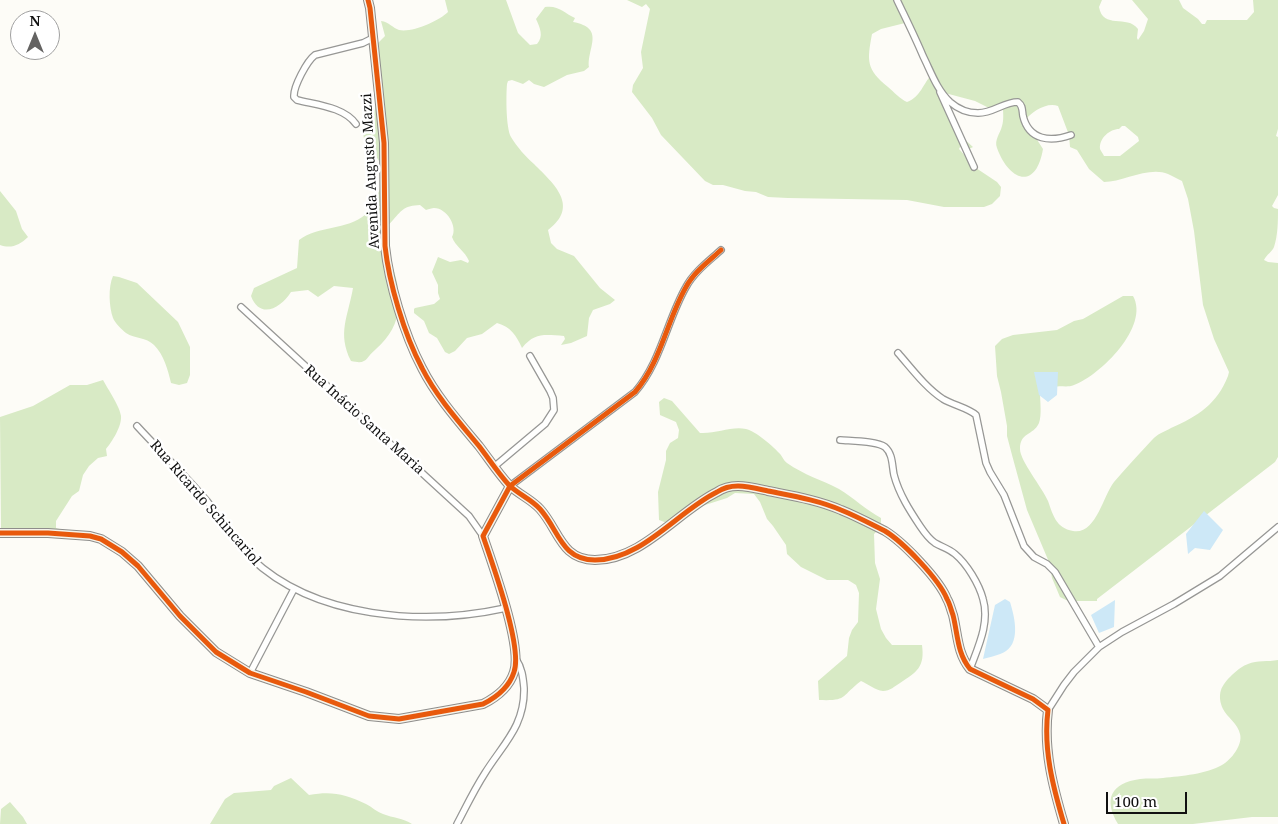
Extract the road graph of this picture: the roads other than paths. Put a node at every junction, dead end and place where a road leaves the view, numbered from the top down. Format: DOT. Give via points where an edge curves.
graph roads {
  1 [pos="368,0"];
  2 [pos="897,0"];
  3 [pos="372,38"];
  4 [pos="938,88"];
  5 [pos="356,124"];
  6 [pos="1071,135"];
  7 [pos="974,167"];
  8 [pos="721,250"];
  9 [pos="241,307"];
  10 [pos="898,353"];
  11 [pos="530,356"];
  12 [pos="136,426"];
  13 [pos="840,440"];
  14 [pos="495,466"];
  15 [pos="510,486"];
  16 [pos="1278,527"];
  17 [pos="0,533"];
  18 [pos="484,536"];
  19 [pos="294,589"];
  20 [pos="506,608"];
  21 [pos="1100,647"];
  22 [pos="516,659"];
  23 [pos="970,669"];
  24 [pos="250,673"];
  25 [pos="1048,710"];
  26 [pos="457,824"];
  27 [pos="1064,824"];
  1 -- 3 [label="street, Avenida Augusto Mazzi"];
  2 -- 4 [label="street"];
  3 -- 5 [label="street" via="315,55 294,91 297,100 348,115"];
  3 -- 14 [label="street, Avenida Augusto Mazzi" via="384,151 384,246 402,317 422,369"];
  4 -- 6 [label="street" via="957,108 977,113 1018,102 1022,105 1027,125 1037,137 1054,140"];
  4 -- 7 [label="street"];
  8 -- 15 [label="street" via="702,266 685,288 647,375 635,392"];
  9 -- 18 [label="street, Rua Inácio Santa Maria" via="469,516"];
  10 -- 21 [label="street" via="934,392 976,415 986,462 1004,494 1024,546 1055,572"];
  11 -- 14 [label="street" via="553,398 554,410 545,424"];
  12 -- 19 [label="street, Rua Ricardo Schincariol" via="208,503 250,558"];
  13 -- 23 [label="street" via="875,444 887,449 899,490 921,527 930,540 955,554 979,589 985,605 985,617"];
  14 -- 15 [label="street, Avenida Augusto Mazzi"];
  15 -- 18 [label="street"];
  15 -- 23 [label="street, Avenida Augusto Mazzi" via="538,506 572,554 588,560 607,559 626,552 708,497 727,488 738,486 768,491 842,510 895,538 935,580 948,600 959,649"];
  16 -- 21 [label="street" via="1220,576"];
  17 -- 24 [label="street" via="75,535 110,543 138,566 203,640"];
  18 -- 20 [label="street"];
  19 -- 20 [label="street, Rua Ricardo Schincariol" via="338,605 407,617 458,615"];
  19 -- 24 [label="street"];
  20 -- 22 [label="street"];
  21 -- 25 [label="street" via="1074,672"];
  22 -- 24 [label="street" via="510,681 494,699 468,708 399,719 369,716"];
  22 -- 26 [label="street" via="521,666 524,686 518,722"];
  23 -- 25 [label="street" via="1033,699"];
  25 -- 27 [label="street" via="1047,752"];
}
